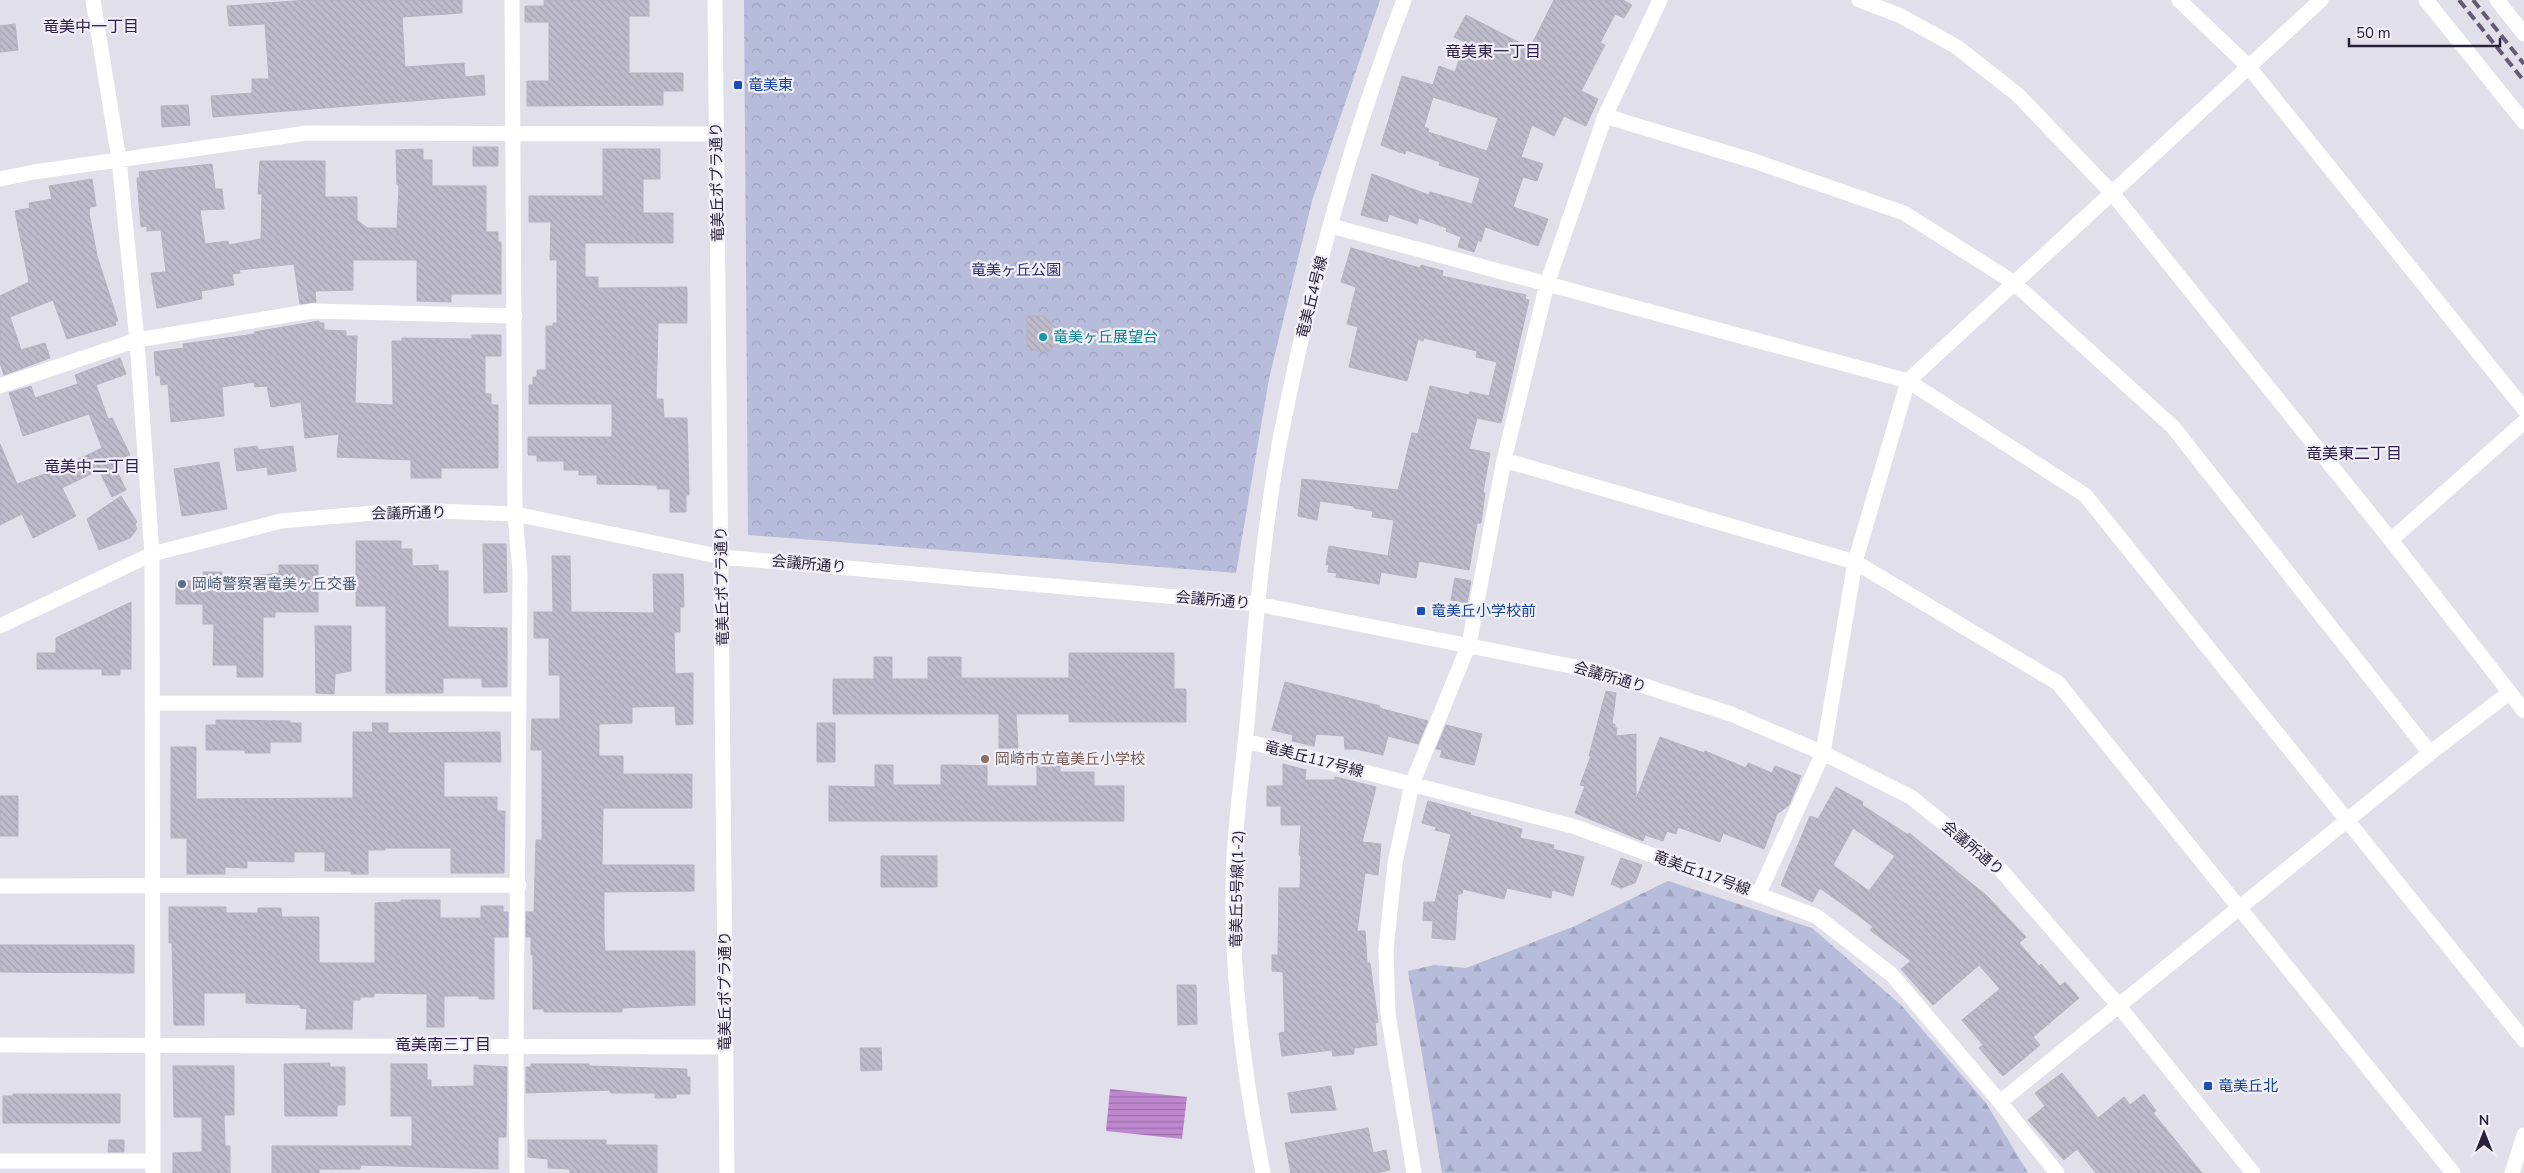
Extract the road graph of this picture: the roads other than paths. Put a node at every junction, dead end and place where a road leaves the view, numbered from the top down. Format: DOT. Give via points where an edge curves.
graph roads {
  1 [pos="92,0"];
  2 [pos="512,0"];
  3 [pos="715,0"];
  4 [pos="1404,0"];
  5 [pos="1660,0"];
  6 [pos="1859,0"];
  7 [pos="2179,0"];
  8 [pos="2321,0"];
  9 [pos="2426,0"];
  10 [pos="2497,0"];
  11 [pos="2518,19"];
  12 [pos="2524,34"];
  13 [pos="2248,66"];
  14 [pos="1605,116"];
  15 [pos="2524,122"];
  16 [pos="512,132"];
  17 [pos="716,134"];
  18 [pos="119,160"];
  19 [pos="0,179"];
  20 [pos="2112,193"];
  21 [pos="1331,226"];
  22 [pos="2014,282"];
  23 [pos="1548,284"];
  24 [pos="515,316"];
  25 [pos="137,340"];
  26 [pos="1908,381"];
  27 [pos="0,386"];
  28 [pos="2524,409"];
  29 [pos="2524,422"];
  30 [pos="1504,460"];
  31 [pos="515,514"];
  32 [pos="2391,540"];
  33 [pos="152,554"];
  34 [pos="722,557"];
  35 [pos="1855,562"];
  36 [pos="1257,604"];
  37 [pos="0,626"];
  38 [pos="1469,644"];
  39 [pos="2509,692"];
  40 [pos="153,703"];
  41 [pos="518,704"];
  42 [pos="2524,711"];
  43 [pos="1246,741"];
  44 [pos="1823,753"];
  45 [pos="2430,753"];
  46 [pos="1412,784"];
  47 [pos="2348,822"];
  48 [pos="152,885"];
  49 [pos="519,885"];
  50 [pos="0,886"];
  51 [pos="1759,894"];
  52 [pos="2239,908"];
  53 [pos="2118,1005"];
  54 [pos="2524,1040"];
  55 [pos="0,1045"];
  56 [pos="152,1046"];
  57 [pos="516,1046"];
  58 [pos="725,1047"];
  59 [pos="2000,1102"];
  60 [pos="2524,1135"];
  61 [pos="0,1162"];
  62 [pos="153,1167"];
  63 [pos="517,1173"];
  64 [pos="727,1173"];
  65 [pos="1263,1173"];
  66 [pos="1414,1173"];
  67 [pos="2058,1173"];
  68 [pos="2253,1173"];
  69 [pos="2454,1173"];
  70 [pos="2512,1173"];
  1 -- 18 [label="street"];
  2 -- 16 [label="street"];
  3 -- 17 [label="street, 竜美丘ポプラ通り"];
  4 -- 21 [label="street, 竜美丘4号線" via="1373,82"];
  5 -- 14 [label="street"];
  6 -- 20 [label="street" via="1900,15 1957,47 2018,95"];
  7 -- 13 [label="street"];
  8 -- 13 [label="street"];
  9 -- 15 [label="street"];
  10 -- 11 [label="street"];
  11 -- 12 [label="street"];
  13 -- 20 [label="street"];
  13 -- 28 [label="street"];
  14 -- 22 [label="street" via="1754,161 1904,213"];
  14 -- 23 [label="street"];
  16 -- 17 [label="street"];
  16 -- 18 [label="street" via="307,133"];
  16 -- 24 [label="street"];
  17 -- 34 [label="street, 竜美丘ポプラ通り"];
  18 -- 19 [label="street"];
  18 -- 25 [label="street"];
  20 -- 22 [label="street"];
  20 -- 32 [label="street"];
  21 -- 23 [label="street"];
  21 -- 36 [label="street, 竜美丘4号線" via="1312,292 1279,446"];
  22 -- 26 [label="street"];
  22 -- 45 [label="street" via="2173,427"];
  23 -- 26 [label="street"];
  23 -- 30 [label="street"];
  24 -- 25 [label="street" via="312,311"];
  24 -- 31 [label="street"];
  25 -- 27 [label="street"];
  25 -- 33 [label="street"];
  26 -- 35 [label="street"];
  26 -- 47 [label="street" via="2085,495"];
  29 -- 32 [label="street"];
  30 -- 35 [label="street"];
  30 -- 38 [label="street"];
  31 -- 33 [label="street, 会議所通り" via="409,510 282,522"];
  31 -- 34 [label="street, 会議所通り"];
  31 -- 41 [label="street" via="520,573"];
  32 -- 39 [label="street"];
  33 -- 37 [label="street, 会議所通り"];
  33 -- 40 [label="street"];
  34 -- 36 [label="street, 会議所通り"];
  34 -- 58 [label="street, 竜美丘ポプラ通り"];
  35 -- 44 [label="street"];
  35 -- 52 [label="street" via="2058,683"];
  36 -- 38 [label="street, 会議所通り"];
  36 -- 43 [label="street, 竜美丘5号線(1-2)"];
  38 -- 44 [label="street, 会議所通り" via="1602,672 1731,714"];
  38 -- 46 [label="street"];
  39 -- 42 [label="street"];
  39 -- 45 [label="street"];
  40 -- 41 [label="street"];
  40 -- 48 [label="street"];
  41 -- 49 [label="street"];
  43 -- 46 [label="street, 竜美丘117号線"];
  43 -- 65 [label="street, 竜美丘5号線(1-2)" via="1234,856 1234,915 1239,1027"];
  44 -- 51 [label="street"];
  44 -- 53 [label="street, 会議所通り" via="1910,797 2000,869"];
  45 -- 47 [label="street"];
  46 -- 51 [label="street, 竜美丘117号線" via="1576,827"];
  46 -- 66 [label="street" via="1395,862 1386,950 1388,1014"];
  47 -- 52 [label="street"];
  47 -- 54 [label="street"];
  48 -- 49 [label="street"];
  48 -- 50 [label="street"];
  48 -- 56 [label="street"];
  49 -- 57 [label="street"];
  51 -- 59 [label="street, 竜美丘117号線" via="1816,916 1892,975"];
  52 -- 53 [label="street"];
  52 -- 69 [label="street"];
  53 -- 59 [label="street"];
  53 -- 68 [label="street, 会議所通り"];
  55 -- 56 [label="street"];
  56 -- 57 [label="street"];
  56 -- 62 [label="street"];
  57 -- 58 [label="street"];
  57 -- 63 [label="street"];
  58 -- 64 [label="street, 竜美丘ポプラ通り"];
  59 -- 67 [label="street, 竜美丘117号線"];
  60 -- 70 [label="street"];
  61 -- 62 [label="street"];
}
